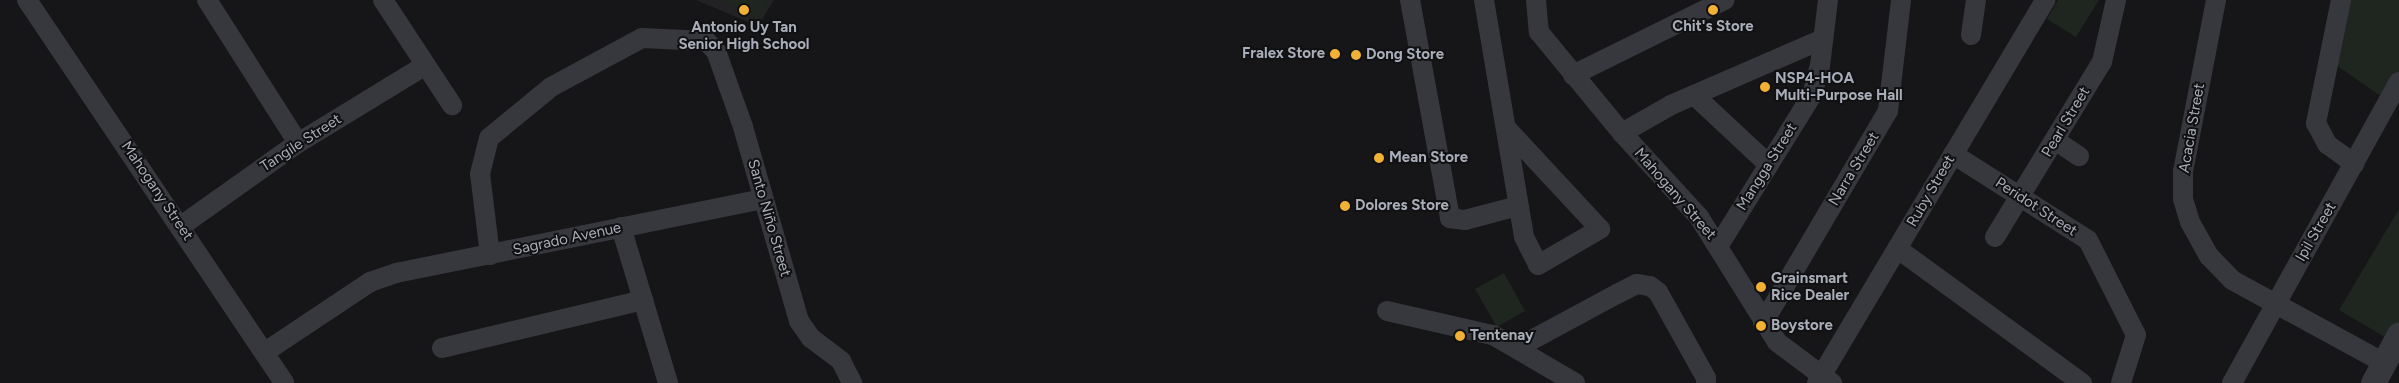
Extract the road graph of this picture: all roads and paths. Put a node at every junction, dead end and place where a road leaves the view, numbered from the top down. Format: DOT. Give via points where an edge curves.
graph roads {
  1 [pos="28,0"];
  2 [pos="207,0"];
  3 [pos="383,0"];
  4 [pos="1410,0"];
  5 [pos="1484,0"];
  6 [pos="1725,0"];
  7 [pos="1828,0"];
  8 [pos="1901,0"];
  9 [pos="1976,0"];
  10 [pos="2046,0"];
  11 [pos="2116,0"];
  12 [pos="2216,0"];
  13 [pos="2341,0"];
  14 [pos="1541,3"];
  15 [pos="1971,35"];
  16 [pos="1823,39"];
  17 [pos="424,66"];
  18 [pos="1573,75"];
  19 [pos="2399,82"];
  20 [pos="1694,96"];
  21 [pos="452,105"];
  22 [pos="1506,128"];
  23 [pos="1622,132"];
  24 [pos="2055,140"];
  25 [pos="298,144"];
  26 [pos="1953,154"];
  27 [pos="2079,156"];
  28 [pos="1768,164"];
  29 [pos="2355,164"];
  30 [pos="2020,196"];
  31 [pos="764,198"];
  32 [pos="1518,206"];
  33 [pos="181,226"];
  34 [pos="621,228"];
  35 [pos="1995,237"];
  36 [pos="1719,245"];
  37 [pos="1898,249"];
  38 [pos="490,255"];
  39 [pos="643,300"];
  40 [pos="2275,304"];
  41 [pos="1387,311"];
  42 [pos="1763,323"];
  43 [pos="2399,334"];
  44 [pos="442,348"];
  45 [pos="1517,348"];
  46 [pos="264,352"];
  47 [pos="2378,373"];
  48 [pos="1824,381"];
  49 [pos="284,383"];
  50 [pos="668,383"];
  51 [pos="852,383"];
  52 [pos="1575,383"];
  53 [pos="1706,383"];
  54 [pos="2082,383"];
  55 [pos="2121,383"];
  56 [pos="2232,383"];
  1 -- 33 [label="street, Mahogany Street"];
  2 -- 25 [label="street"];
  3 -- 17 [label="street"];
  4 -- 32 [label="street" via="1450,218 1465,220"];
  5 -- 22 [label="street"];
  6 -- 18 [label="street"];
  7 -- 16 [label="street, Mangga Street"];
  8 -- 42 [label="street, Narra Street" via="1888,111"];
  9 -- 15 [label="street"];
  10 -- 26 [label="street, Ruby Street"];
  11 -- 24 [label="street, Pearl Street" via="2105,57"];
  12 -- 40 [label="street, Acacia Street" via="2183,171 2184,199 2190,222 2209,256 2232,280"];
  13 -- 29 [label="street" via="2316,123 2327,144"];
  14 -- 18 [label="street, Mahogany Street" via="1539,32"];
  16 -- 20 [label="street"];
  16 -- 28 [label="street, Mangga Street" via="1812,95"];
  17 -- 21 [label="street"];
  17 -- 25 [label="street, Tangile Street"];
  18 -- 23 [label="street, Mahogany Street"];
  19 -- 29 [label="street, Ipil Street"];
  20 -- 23 [label="street"];
  20 -- 28 [label="street"];
  22 -- 32 [label="street"];
  22 -- 32 [label="street" via="1600,229 1538,265 1524,237"];
  23 -- 36 [label="street, Mahogany Street" via="1699,217"];
  24 -- 27 [label="street"];
  24 -- 30 [label="street, Pearl Street"];
  25 -- 33 [label="street, Tangile Street"];
  26 -- 30 [label="street, Peridot Street"];
  26 -- 37 [label="street, Ruby Street"];
  28 -- 36 [label="street, Mangga Street"];
  29 -- 40 [label="street, Ipil Street"];
  30 -- 35 [label="street, Pearl Street"];
  30 -- 55 [label="street, Peridot Street" via="2088,240 2136,335"];
  31 -- 34 [label="street, Sagrado Avenue"];
  31 -- 38 [label="street, Santo Niño Street" via="716,51 706,41 642,38 551,87 489,138 480,174"];
  31 -- 51 [label="street, Santo Niño Street" via="799,321 811,338 841,361"];
  33 -- 46 [label="street, Mahogany Street"];
  34 -- 38 [label="street, Sagrado Avenue"];
  34 -- 39 [label="street"];
  36 -- 42 [label="street, Mahogany Street"];
  37 -- 48 [label="street, Ruby Street"];
  37 -- 54 [label="street"];
  38 -- 46 [label="street, Sagrado Avenue" via="416,268 370,282"];
  39 -- 44 [label="street"];
  39 -- 50 [label="street"];
  40 -- 47 [label="street, Acacia Street"];
  40 -- 56 [label="street, Ipil Street"];
  41 -- 45 [label="street" via="1461,325 1493,335"];
  42 -- 48 [label="street, Mahogany Street" via="1792,355"];
  43 -- 47 [label="street"];
  45 -- 52 [label="street"];
  45 -- 53 [label="street" via="1637,284 1650,286 1658,292"];
  46 -- 49 [label="street, Mahogany Street"];
}
